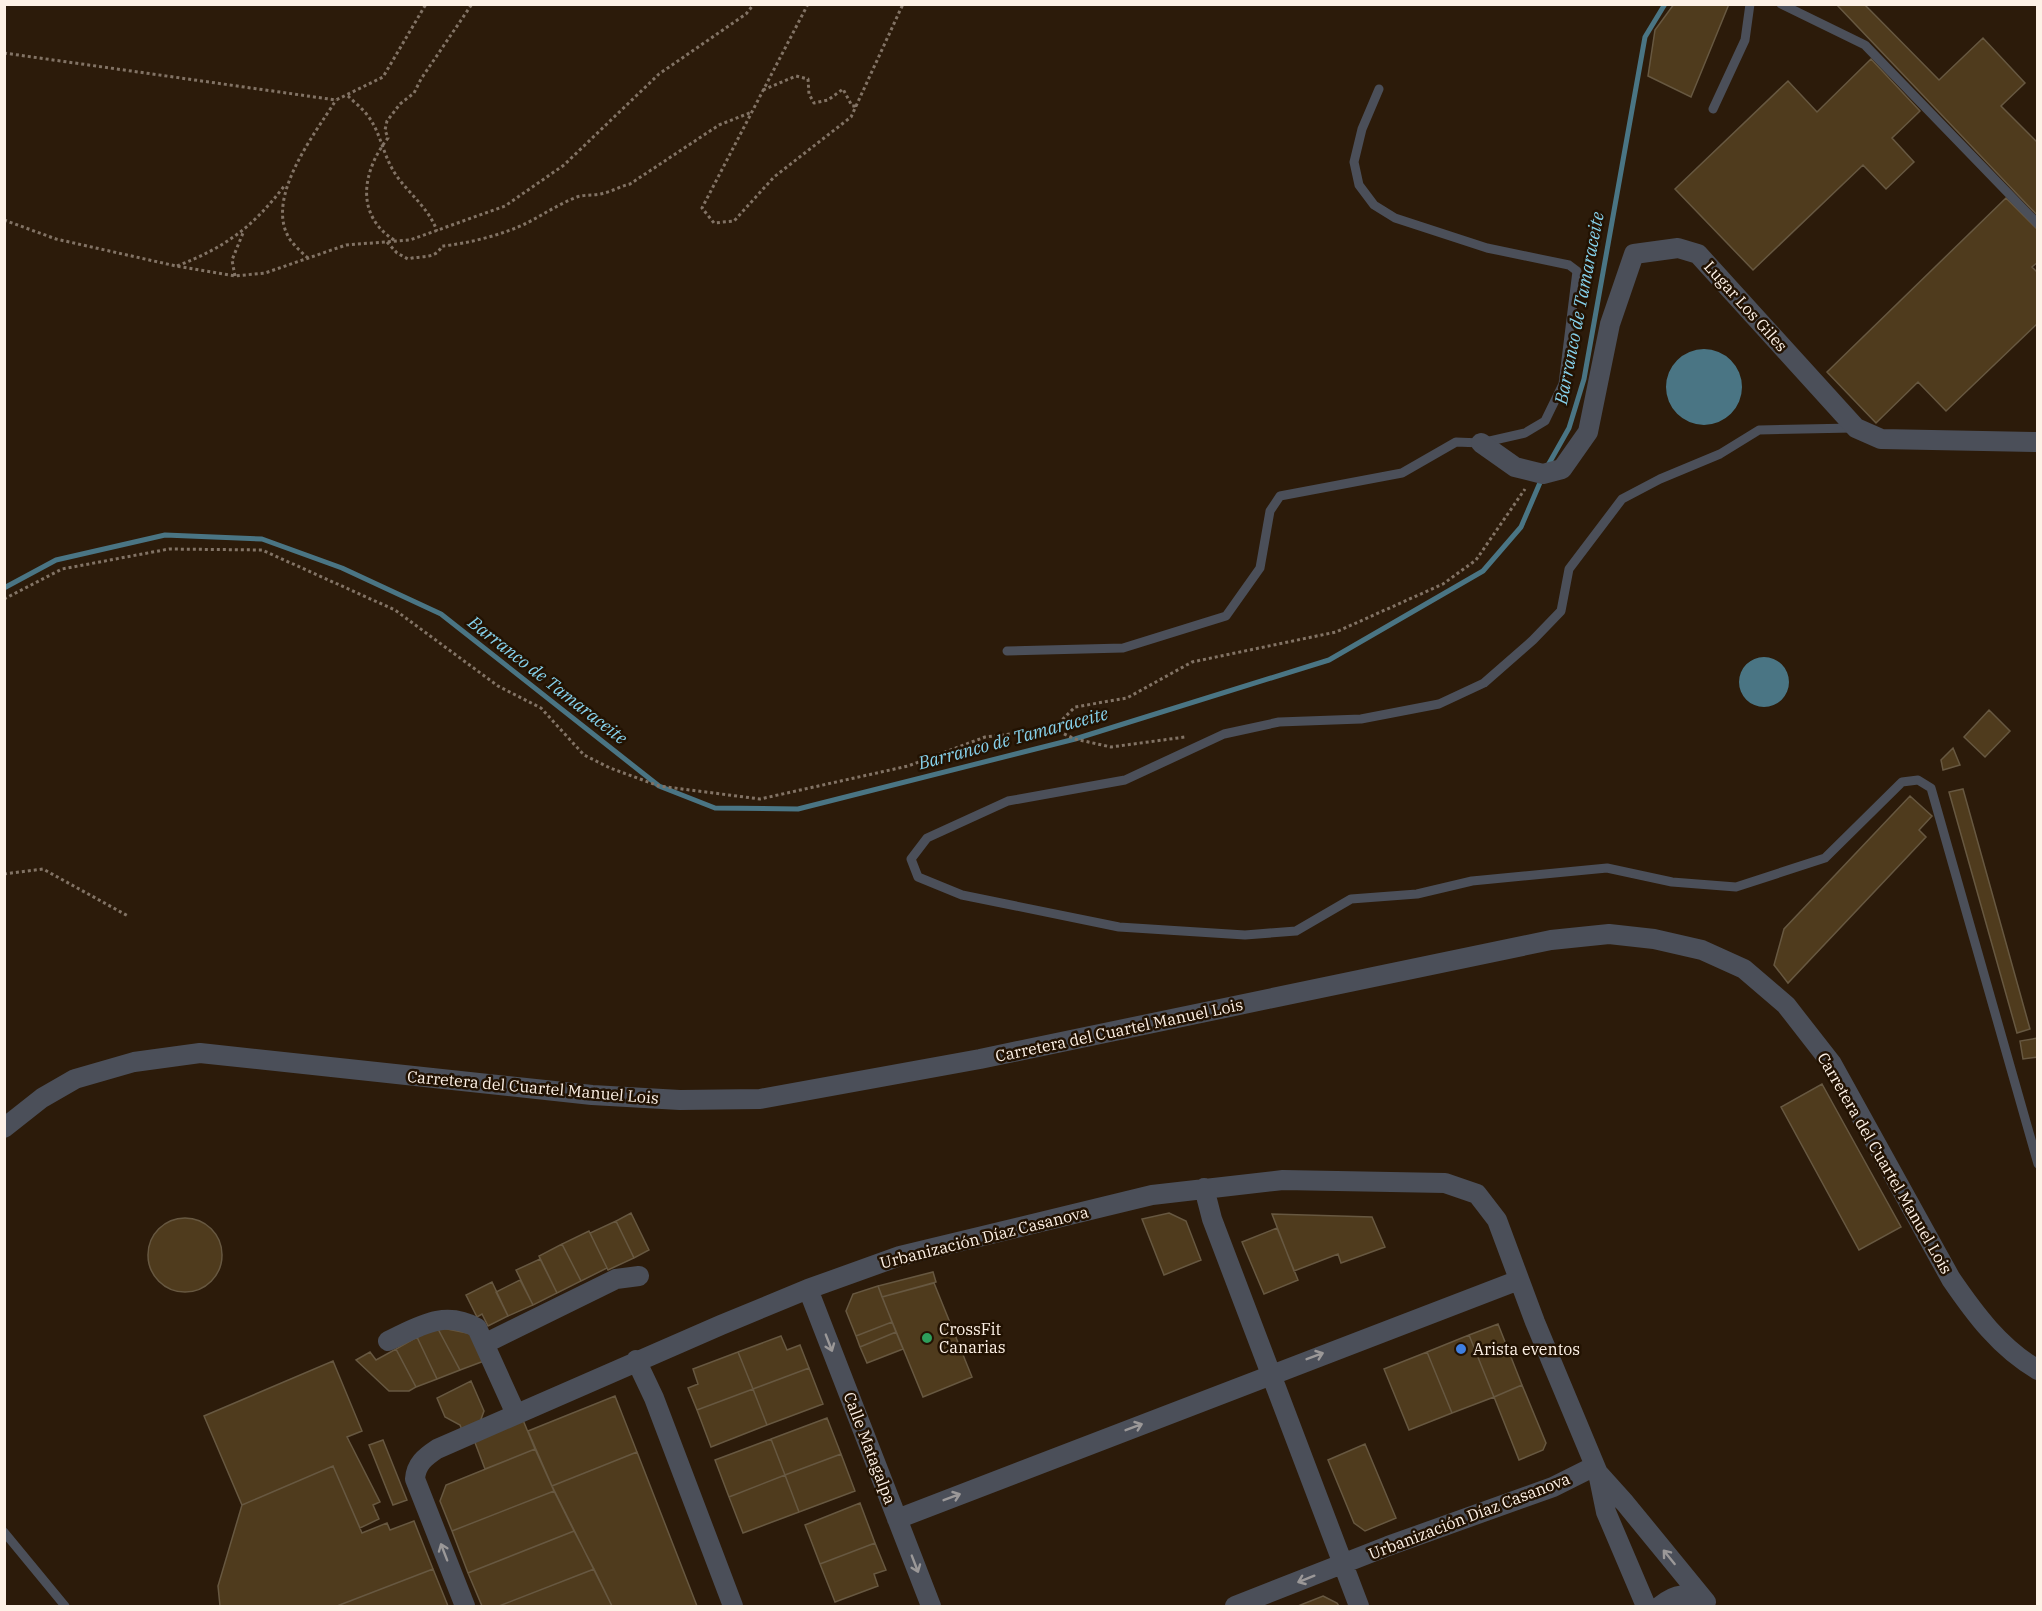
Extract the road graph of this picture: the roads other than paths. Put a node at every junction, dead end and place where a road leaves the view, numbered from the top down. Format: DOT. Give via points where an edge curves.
graph roads {
  1 [pos="1750,4"];
  2 [pos="1781,4"];
  3 [pos="1379,89"];
  4 [pos="1713,109"];
  5 [pos="2037,224"];
  6 [pos="1856,428"];
  7 [pos="2037,442"];
  8 [pos="1481,443"];
  9 [pos="1007,651"];
  10 [pos="4,1128"];
  11 [pos="2037,1164"];
  12 [pos="1204,1188"];
  13 [pos="639,1276"];
  14 [pos="1520,1280"];
  15 [pos="808,1289"];
  16 [pos="387,1341"];
  17 [pos="486,1344"];
  18 [pos="636,1360"];
  19 [pos="2037,1370"];
  20 [pos="1270,1374"];
  21 [pos="516,1414"];
  22 [pos="1596,1470"];
  23 [pos="897,1519"];
  24 [pos="4,1532"];
  25 [pos="1343,1564"];
  26 [pos="1707,1604"];
  27 [pos="65,1606"];
  28 [pos="465,1606"];
  29 [pos="733,1606"];
  30 [pos="929,1606"];
  31 [pos="1235,1606"];
  32 [pos="1359,1606"];
  33 [pos="1646,1606"];
  34 [pos="1660,1606"];
  1 -- 4 [label="lane" via="1745,40"];
  2 -- 5 [label="lane" via="1865,45"];
  3 -- 8 [label="lane" via="1362,129 1354,162 1359,185 1374,205 1395,218 1487,248 1569,265 1577,271 1563,384 1545,421 1524,433"];
  6 -- 7 [label="street, Lugar Los Giles" via="1881,439"];
  6 -- 8 [label="street, Lugar Los Giles" via="1698,254 1678,248 1634,254 1610,324 1588,432 1562,469 1543,474 1515,467"];
  6 -- 11 [label="lane" via="1759,429 1720,454 1622,499 1569,569 1561,611 1484,683 1439,704 1361,719 1279,722 1224,734 1125,780 1008,801 927,838 911,860 918,877 962,895 1119,927 1245,935 1296,931 1352,899 1417,894 1472,881 1607,868 1672,882 1736,887 1825,858 1902,782 1918,780 1931,788"];
  8 -- 9 [label="lane" via="1456,442 1402,473 1280,496 1270,511 1260,568 1226,616 1124,648"];
  10 -- 19 [label="street, Carretera del Cuartel Manuel Lois" via="42,1098 75,1079 134,1062 200,1053 592,1095 680,1100 760,1098 980,1059 1551,940 1620,935 1702,950 1744,969 1786,1005 1832,1064 1971,1309 2007,1348"];
  12 -- 14 [label="street, Urbanización Díaz Casanova" via="1283,1180 1445,1184 1478,1194 1497,1220"];
  12 -- 15 [label="street, Urbanización Díaz Casanova" via="1152,1195 900,1256"];
  12 -- 20 [label="street"];
  13 -- 17 [label="street" via="616,1279"];
  20 -- 14 [label="street, one-way"];
  14 -- 22 [label="street, Urbanización Díaz Casanova"];
  15 -- 18 [label="street, Urbanización Díaz Casanova"];
  15 -- 23 [label="street, Calle Matagalpa, one-way"];
  16 -- 17 [label="street" via="444,1318 477,1328"];
  17 -- 21 [label="street"];
  18 -- 21 [label="street, Urbanización Díaz Casanova"];
  18 -- 29 [label="street"];
  23 -- 20 [label="street, one-way"];
  20 -- 25 [label="street"];
  28 -- 21 [label="street, Urbanización Díaz Casanova, one-way" via="416,1479 416,1470 437,1449"];
  22 -- 25 [label="street, Urbanización Díaz Casanova"];
  26 -- 22 [label="street, Urbanización Díaz Casanova, one-way"];
  22 -- 33 [label="street, Urbanización Díaz Casanova" via="1606,1512"];
  23 -- 30 [label="street, Calle Matagalpa, one-way"];
  24 -- 27 [label="lane"];
  25 -- 31 [label="street, Urbanización Díaz Casanova, one-way"];
  25 -- 32 [label="street"];
  26 -- 34 [label="street" via="1690,1594 1672,1596"];
}
